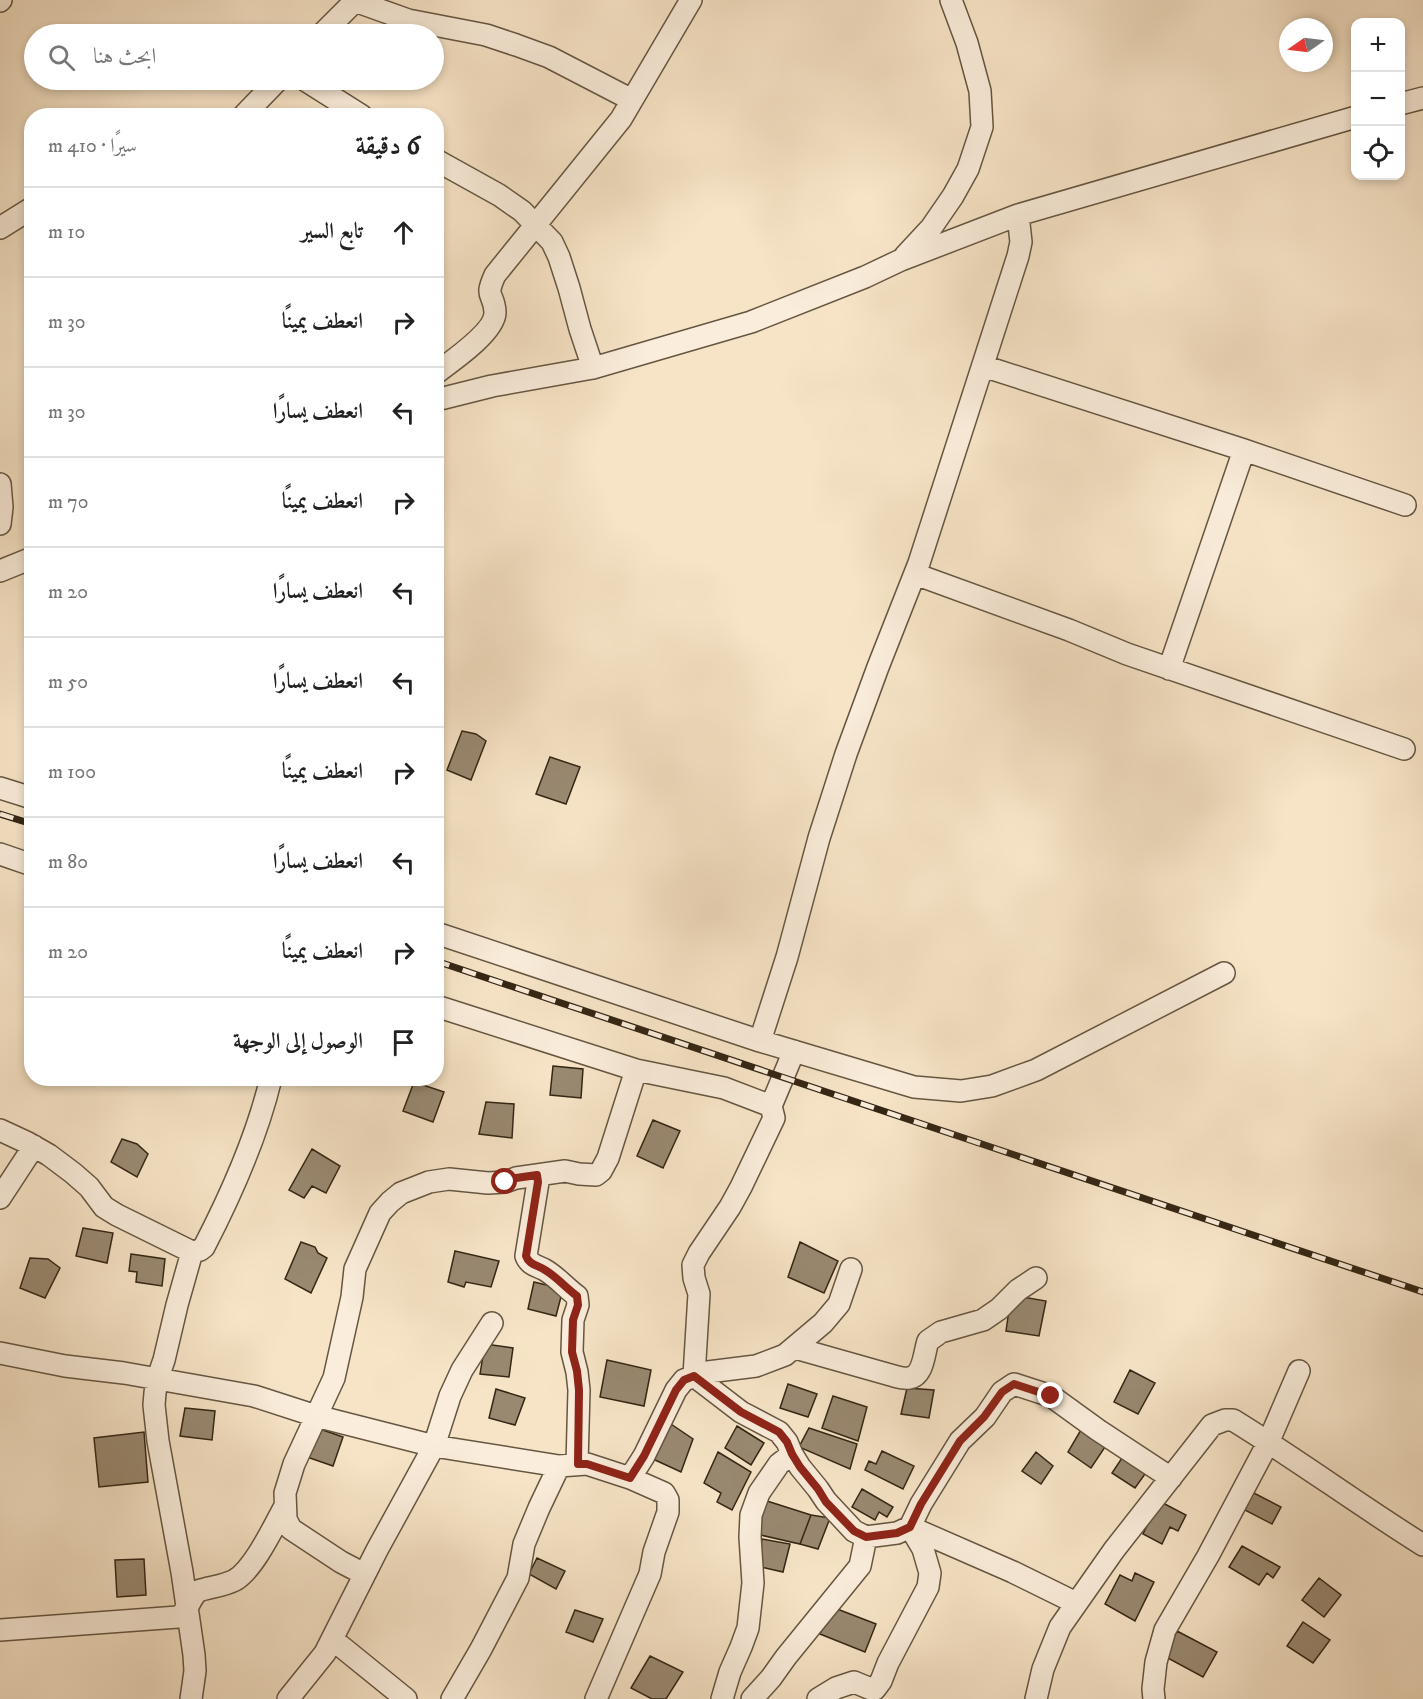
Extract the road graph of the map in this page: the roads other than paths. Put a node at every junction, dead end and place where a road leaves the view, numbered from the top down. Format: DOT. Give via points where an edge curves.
graph roads {
  1 [pos="356,0"];
  2 [pos="691,0"];
  3 [pos="951,0"];
  4 [pos="332,24"];
  5 [pos="429,24"];
  6 [pos="444,27"];
  7 [pos="268,90"];
  8 [pos="321,90"];
  9 [pos="1423,98"];
  10 [pos="632,100"];
  11 [pos="1405,103"];
  12 [pos="251,108"];
  13 [pos="349,108"];
  14 [pos="1351,118"];
  15 [pos="444,164"];
  16 [pos="1018,215"];
  17 [pos="24,218"];
  18 [pos="536,225"];
  19 [pos="0,228"];
  20 [pos="901,260"];
  21 [pos="983,366"];
  22 [pos="444,367"];
  23 [pos="593,368"];
  24 [pos="444,398"];
  25 [pos="1244,450"];
  26 [pos="0,484"];
  27 [pos="1405,505"];
  28 [pos="0,524"];
  29 [pos="24,562"];
  30 [pos="0,572"];
  31 [pos="915,574"];
  32 [pos="1168,669"];
  33 [pos="1404,749"];
  34 [pos="0,788"];
  35 [pos="24,796"];
  36 [pos="0,854"];
  37 [pos="24,862"];
  38 [pos="444,936"];
  39 [pos="1224,973"];
  40 [pos="444,1009"];
  41 [pos="760,1041"];
  42 [pos="794,1051"];
  43 [pos="636,1070"];
  44 [pos="268,1086"];
  45 [pos="771,1106"];
  46 [pos="0,1130"];
  47 [pos="34,1146"];
  48 [pos="537,1175"];
  49 [pos="0,1198"];
  50 [pos="192,1252"];
  51 [pos="851,1269"];
  52 [pos="1036,1278"];
  53 [pos="492,1323"];
  54 [pos="795,1348"];
  55 [pos="0,1353"];
  56 [pos="1299,1371"];
  57 [pos="694,1376"];
  58 [pos="158,1380"];
  59 [pos="316,1416"];
  60 [pos="1268,1443"];
  61 [pos="434,1446"];
  62 [pos="792,1454"];
  63 [pos="568,1465"];
  64 [pos="630,1478"];
  65 [pos="1171,1478"];
  66 [pos="285,1506"];
  67 [pos="910,1527"];
  68 [pos="866,1537"];
  69 [pos="1423,1545"];
  70 [pos="364,1574"];
  71 [pos="1076,1603"];
  72 [pos="187,1609"];
  73 [pos="0,1630"];
  74 [pos="332,1639"];
  75 [pos="190,1699"];
  76 [pos="288,1699"];
  77 [pos="406,1699"];
  78 [pos="452,1699"];
  79 [pos="596,1699"];
  80 [pos="722,1699"];
  81 [pos="752,1699"];
  82 [pos="818,1699"];
  83 [pos="1035,1699"];
  84 [pos="1154,1699"];
  1 -- 4 [label="street"];
  1 -- 5 [label="street"];
  2 -- 10 [label="street"];
  3 -- 20 [label="street" via="980,91 981,127 968,170 953,196 931,228"];
  6 -- 10 [label="street" via="486,35 538,53"];
  7 -- 12 [label="street"];
  8 -- 13 [label="street"];
  9 -- 11 [label="street"];
  10 -- 18 [label="street"];
  14 -- 16 [label="street"];
  15 -- 18 [label="street" via="499,195"];
  16 -- 20 [label="street"];
  16 -- 21 [label="street" via="1018,256"];
  17 -- 19 [label="street"];
  18 -- 22 [label="street" via="489,288 496,313 490,326"];
  18 -- 23 [label="street" via="552,242 559,257"];
  20 -- 23 [label="street" via="751,322"];
  21 -- 25 [label="street"];
  21 -- 31 [label="street"];
  23 -- 24 [label="street"];
  25 -- 27 [label="street"];
  25 -- 32 [label="street"];
  26 -- 28 [label="street"];
  29 -- 30 [label="street"];
  31 -- 32 [label="street"];
  31 -- 41 [label="street" via="846,754"];
  32 -- 33 [label="street"];
  34 -- 35 [label="street"];
  36 -- 37 [label="street"];
  38 -- 41 [label="street"];
  39 -- 42 [label="street" via="1035,1070 992,1086 961,1091 914,1087"];
  40 -- 43 [label="street"];
  41 -- 42 [label="street"];
  42 -- 45 [label="street"];
  43 -- 45 [label="street" via="724,1088"];
  43 -- 48 [label="street" via="602,1171 590,1176 565,1171"];
  44 -- 50 [label="street" via="228,1200 204,1247"];
  45 -- 57 [label="street" via="774,1118 741,1187 693,1265 699,1294"];
  46 -- 47 [label="street"];
  47 -- 49 [label="street"];
  47 -- 50 [label="street" via="73,1173 104,1207"];
  48 -- 59 [label="street" via="505,1182 429,1182 390,1202 380,1213 356,1269 334,1378"];
  48 -- 63 [label="street" via="527,1260 547,1271 578,1300 572,1352 579,1390"];
  50 -- 58 [label="street"];
  51 -- 54 [label="street" via="838,1304"];
  52 -- 54 [label="street" via="983,1320 941,1332 928,1341 923,1364 909,1378"];
  53 -- 61 [label="street" via="462,1370"];
  54 -- 57 [label="street" via="756,1366"];
  55 -- 58 [label="street"];
  56 -- 60 [label="street"];
  57 -- 62 [label="street" via="741,1412 779,1432"];
  57 -- 64 [label="street" via="676,1390"];
  58 -- 59 [label="street" via="254,1396"];
  58 -- 72 [label="street" via="154,1405 158,1441"];
  59 -- 61 [label="street"];
  59 -- 66 [label="street" via="294,1464"];
  60 -- 65 [label="street" via="1233,1420 1225,1420 1212,1425"];
  60 -- 69 [label="street"];
  60 -- 84 [label="street" via="1165,1630 1156,1662"];
  61 -- 63 [label="street"];
  61 -- 70 [label="street"];
  62 -- 68 [label="street" via="837,1514"];
  62 -- 80 [label="street" via="779,1464 759,1493 751,1515 753,1583 748,1628"];
  63 -- 64 [label="street" via="587,1464"];
  63 -- 78 [label="street" via="538,1508 524,1544 518,1578"];
  64 -- 79 [label="street" via="663,1493 669,1500 668,1512 650,1574"];
  65 -- 67 [label="street" via="1051,1396 1014,1384 1002,1392 960,1441"];
  65 -- 71 [label="street"];
  66 -- 70 [label="street" via="291,1529"];
  66 -- 72 [label="street" via="244,1574 198,1591"];
  67 -- 68 [label="street"];
  67 -- 71 [label="street"];
  67 -- 82 [label="street" via="926,1557 928,1587 881,1681 875,1689 854,1682"];
  68 -- 81 [label="street" via="860,1566"];
  70 -- 74 [label="street"];
  71 -- 83 [label="street" via="1060,1627"];
  72 -- 73 [label="street" via="178,1617"];
  72 -- 75 [label="street" via="195,1663"];
  74 -- 76 [label="street"];
  74 -- 77 [label="street"];
}
